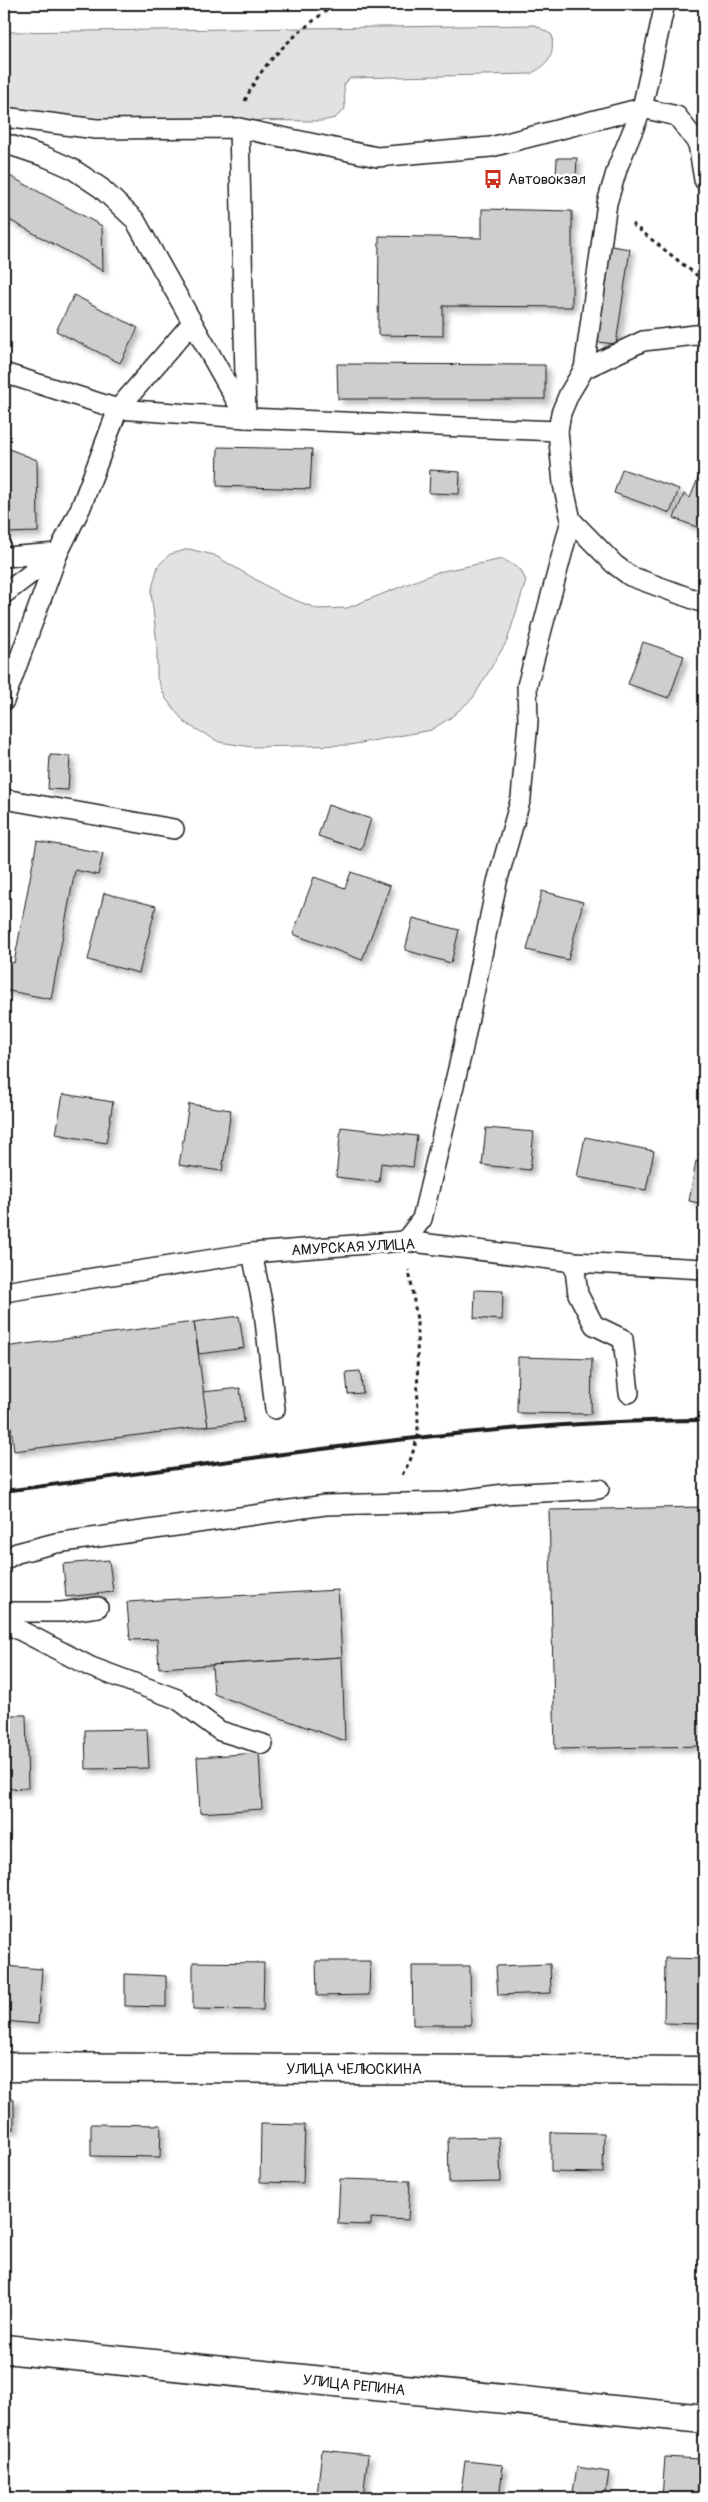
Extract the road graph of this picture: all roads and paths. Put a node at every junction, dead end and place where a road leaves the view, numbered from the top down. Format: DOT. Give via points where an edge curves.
graph roads {
  1 [pos="335,4"];
  2 [pos="665,4"];
  3 [pos="642,108"];
  4 [pos="4,117"];
  5 [pos="239,128"];
  6 [pos="4,143"];
  7 [pos="704,180"];
  8 [pos="607,203"];
  9 [pos="704,281"];
  10 [pos="192,324"];
  11 [pos="704,334"];
  12 [pos="584,369"];
  13 [pos="4,373"];
  14 [pos="118,410"];
  15 [pos="246,418"];
  16 [pos="558,431"];
  17 [pos="571,520"];
  18 [pos="58,553"];
  19 [pos="4,557"];
  20 [pos="4,594"];
  21 [pos="704,604"];
  22 [pos="4,701"];
  23 [pos="4,798"];
  24 [pos="174,830"];
  25 [pos="404,1241"];
  26 [pos="252,1253"];
  27 [pos="574,1262"];
  28 [pos="704,1269"];
  29 [pos="4,1292"];
  30 [pos="629,1393"];
  31 [pos="275,1409"];
  32 [pos="599,1489"];
  33 [pos="385,1504"];
  34 [pos="4,1560"];
  35 [pos="98,1607"];
  36 [pos="4,1612"];
  37 [pos="4,1622"];
  38 [pos="263,1744"];
  39 [pos="4,2068"];
  40 [pos="704,2071"];
  41 [pos="4,2348"];
  42 [pos="704,2419"];
  1 -- 5 [label="path" via="294,35 266,65 245,99"];
  2 -- 3 [label="lane"];
  3 -- 5 [label="lane" via="491,147 377,158"];
  3 -- 7 [label="lane" via="677,116 698,144"];
  3 -- 8 [label="lane"];
  4 -- 5 [label="lane" via="96,129"];
  5 -- 15 [label="lane"];
  6 -- 10 [label="lane" via="54,161 101,188 135,220"];
  8 -- 9 [label="path"];
  8 -- 12 [label="lane"];
  10 -- 14 [label="lane"];
  10 -- 15 [label="lane"];
  11 -- 12 [label="lane" via="643,341"];
  12 -- 16 [label="lane" via="569,394"];
  13 -- 14 [label="lane"];
  14 -- 15 [label="lane"];
  14 -- 18 [label="lane" via="81,507"];
  15 -- 16 [label="lane"];
  16 -- 17 [label="lane" via="562,484"];
  17 -- 21 [label="lane" via="630,576"];
  17 -- 25 [label="lane" via="528,686 521,798 497,882 462,1052 422,1219"];
  18 -- 19 [label="lane"];
  18 -- 20 [label="lane"];
  18 -- 22 [label="lane"];
  23 -- 24 [label="lane"];
  25 -- 26 [label="lane, АМУРСКАЯ УЛИЦА"];
  25 -- 27 [label="lane, АМУРСКАЯ УЛИЦА"];
  25 -- 33 [label="path" via="417,1320 418,1436 410,1461"];
  26 -- 29 [label="lane, АМУРСКАЯ УЛИЦА"];
  26 -- 31 [label="lane" via="264,1312"];
  27 -- 28 [label="lane, АМУРСКАЯ УЛИЦА"];
  27 -- 30 [label="lane" via="578,1294 594,1325 622,1338"];
  32 -- 33 [label="lane"];
  33 -- 34 [label="lane" via="325,1505 56,1543 17,1553"];
  35 -- 36 [label="lane" via="62,1612"];
  37 -- 38 [label="lane" via="91,1667 177,1698 220,1731"];
  39 -- 40 [label="street, УЛИЦА ЧЕЛЮСКИНА"];
  41 -- 42 [label="street, УЛИЦА РЕПИНА"];
}
